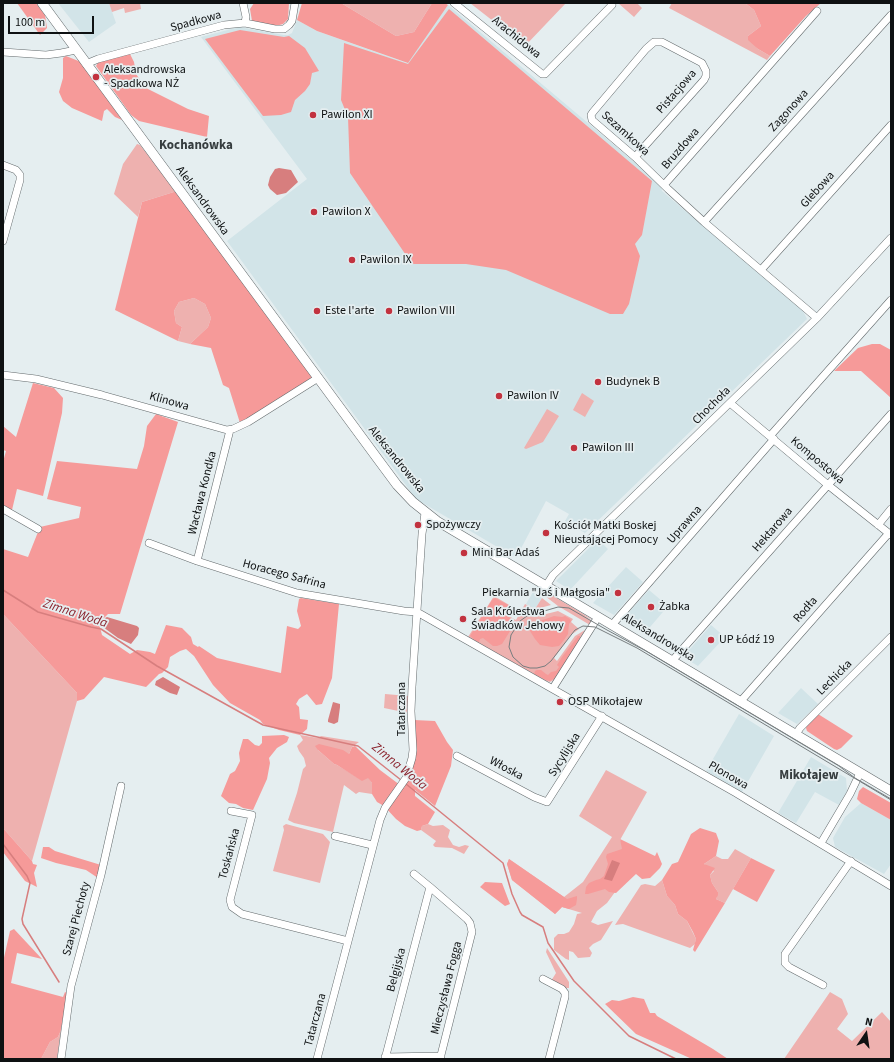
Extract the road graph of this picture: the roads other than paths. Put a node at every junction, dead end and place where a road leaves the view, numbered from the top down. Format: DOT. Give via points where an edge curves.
graph roads {
  1 [pos="42,3"];
  2 [pos="243,3"];
  3 [pos="295,3"];
  4 [pos="454,3"];
  5 [pos="612,5"];
  6 [pos="817,11"];
  7 [pos="891,16"];
  8 [pos="245,23"];
  9 [pos="76,50"];
  10 [pos="3,52"];
  11 [pos="86,64"];
  12 [pos="591,115"];
  13 [pos="891,125"];
  14 [pos="635,156"];
  15 [pos="3,165"];
  16 [pos="664,185"];
  17 [pos="704,222"];
  18 [pos="891,238"];
  19 [pos="3,241"];
  20 [pos="761,270"];
  21 [pos="891,300"];
  22 [pos="817,318"];
  23 [pos="3,375"];
  24 [pos="318,378"];
  25 [pos="730,403"];
  26 [pos="891,414"];
  27 [pos="230,430"];
  28 [pos="772,437"];
  29 [pos="828,485"];
  30 [pos="3,509"];
  31 [pos="891,509"];
  32 [pos="425,512"];
  33 [pos="878,525"];
  34 [pos="38,529"];
  35 [pos="890,534"];
  36 [pos="149,543"];
  37 [pos="197,561"];
  38 [pos="546,586"];
  39 [pos="417,612"];
  40 [pos="598,616"];
  41 [pos="431,620"];
  42 [pos="612,625"];
  43 [pos="416,629"];
  44 [pos="891,637"];
  45 [pos="672,661"];
  46 [pos="553,688"];
  47 [pos="740,702"];
  48 [pos="602,716"];
  49 [pos="796,734"];
  50 [pos="457,756"];
  51 [pos="860,773"];
  52 [pos="122,786"];
  53 [pos="891,791"];
  54 [pos="545,802"];
  55 [pos="231,811"];
  56 [pos="335,836"];
  57 [pos="821,843"];
  58 [pos="372,845"];
  59 [pos="851,862"];
  60 [pos="414,874"];
  61 [pos="891,886"];
  62 [pos="430,887"];
  63 [pos="348,940"];
  64 [pos="543,979"];
  65 [pos="823,985"];
  66 [pos="385,1058"];
  67 [pos="441,1058"];
  68 [pos="61,1059"];
  69 [pos="317,1059"];
  70 [pos="549,1059"];
  1 -- 9 [label="main road, Aleksandrowska"];
  2 -- 8 [label="street"];
  3 -- 8 [label="street, Spadkowa" via="292,21 284,29"];
  4 -- 5 [label="street, Arachidowa" via="542,74"];
  6 -- 16 [label="street, Bruzdowa"];
  7 -- 17 [label="street, Zagonowa"];
  8 -- 11 [label="street, Spadkowa" via="224,25"];
  9 -- 10 [label="street" via="46,55"];
  9 -- 11 [label="main road, Aleksandrowska"];
  11 -- 24 [label="main road, Aleksandrowska"];
  12 -- 14 [label="street, Sezamkowa" via="592,120"];
  12 -- 14 [label="street, Pistacjowa" via="654,42 666,43 702,64 706,71 704,80"];
  13 -- 20 [label="street, Glebowa"];
  14 -- 16 [label="street, Sezamkowa"];
  15 -- 19 [label="street" via="19,172 20,183"];
  16 -- 17 [label="street, Bruzdowa"];
  17 -- 20 [label="street, Bruzdowa"];
  18 -- 22 [label="street, Chochoła"];
  20 -- 22 [label="street, Bruzdowa"];
  21 -- 28 [label="street, Uprawna"];
  22 -- 25 [label="street, Chochoła"];
  23 -- 27 [label="street, Klinowa" via="36,379"];
  24 -- 27 [label="street" via="248,422"];
  24 -- 32 [label="main road, Aleksandrowska" via="396,483"];
  25 -- 28 [label="street, Kompostowa"];
  25 -- 38 [label="street, Chochoła" via="553,575"];
  26 -- 29 [label="street, Hektarowa"];
  27 -- 37 [label="street, Wacława Kondka"];
  28 -- 29 [label="street, Kompostowa"];
  28 -- 42 [label="street, Uprawna"];
  29 -- 33 [label="street, Kompostowa"];
  29 -- 45 [label="street, Hektarowa"];
  30 -- 34 [label="street"];
  31 -- 33 [label="street"];
  32 -- 38 [label="main road, Aleksandrowska"];
  32 -- 39 [label="street, Tatarczana"];
  33 -- 35 [label="street, Kompostowa"];
  35 -- 47 [label="street, Rodła"];
  36 -- 37 [label="street, Horacego Safrina"];
  37 -- 39 [label="street, Horacego Safrina" via="297,593"];
  38 -- 40 [label="main road, Aleksandrowska"];
  39 -- 41 [label="street, Plonowa"];
  39 -- 43 [label="street, Tatarczana"];
  40 -- 42 [label="main road, Aleksandrowska"];
  40 -- 46 [label="street"];
  41 -- 43 [label="street" via="421,623"];
  41 -- 46 [label="street, Plonowa"];
  42 -- 45 [label="main road, Aleksandrowska"];
  43 -- 58 [label="street, Tatarczana" via="411,703 413,750 406,778 382,814"];
  44 -- 49 [label="street, Lechicka"];
  45 -- 47 [label="main road, Aleksandrowska"];
  46 -- 48 [label="street, Plonowa"];
  47 -- 49 [label="main road, Aleksandrowska"];
  48 -- 54 [label="street, Sycylijska" via="549,801"];
  48 -- 57 [label="street, Plonowa"];
  49 -- 51 [label="main road, Aleksandrowska"];
  50 -- 54 [label="street, Włoska"];
  51 -- 53 [label="main road, Aleksandrowska"];
  51 -- 57 [label="street"];
  52 -- 68 [label="street, Szarej Piechoty" via="71,986"];
  55 -- 63 [label="street, Toskańska" via="252,815 230,900 232,907 242,914"];
  56 -- 58 [label="street"];
  57 -- 59 [label="street, Plonowa"];
  58 -- 63 [label="street, Tatarczana"];
  59 -- 61 [label="street, Plonowa"];
  59 -- 65 [label="street" via="785,954 785,963 789,967"];
  60 -- 62 [label="street"];
  62 -- 66 [label="street, Belgijska"];
  62 -- 67 [label="street, Mieczysława Fogga" via="470,923 472,932"];
  63 -- 69 [label="street, Tatarczana"];
  64 -- 70 [label="street" via="565,993"];
  66 -- 67 [label="street"];
}
